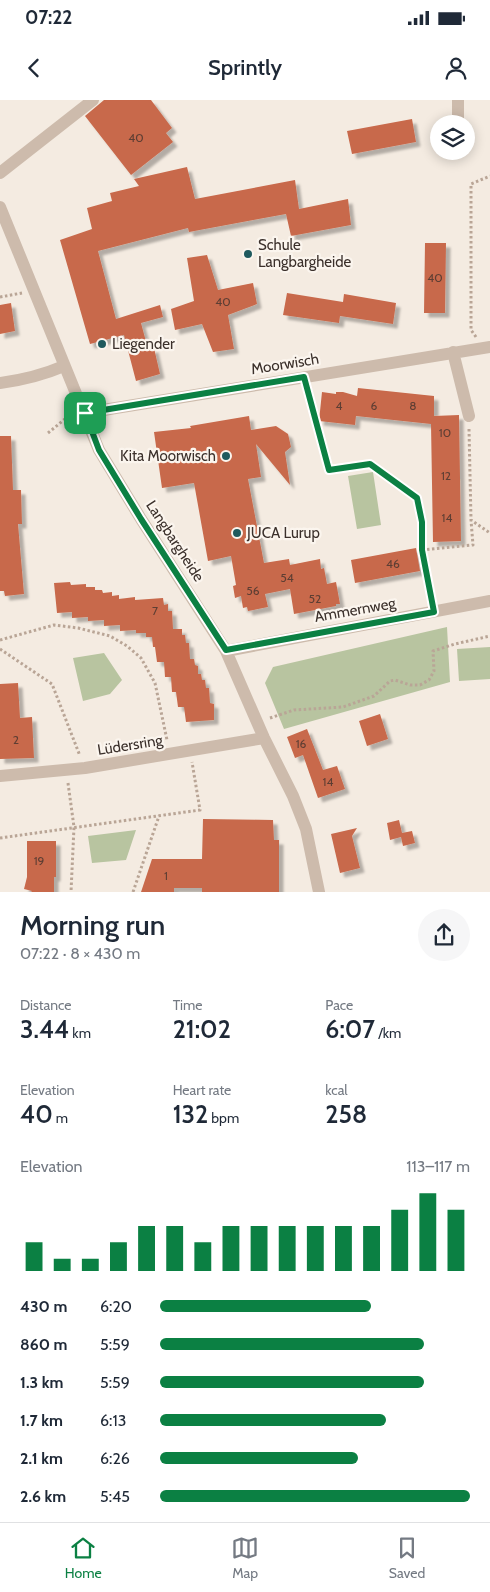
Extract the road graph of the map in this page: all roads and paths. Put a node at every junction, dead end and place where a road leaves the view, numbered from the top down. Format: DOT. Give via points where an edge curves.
graph roads {
  1 [pos="93,100"];
  2 [pos="458,100"];
  3 [pos="458,115"];
  4 [pos="0,173"];
  5 [pos="490,176"];
  6 [pos="0,207"];
  7 [pos="34,290"];
  8 [pos="0,296"];
  9 [pos="487,347"];
  10 [pos="453,352"];
  11 [pos="64,366"];
  12 [pos="304,377"];
  13 [pos="0,383"];
  14 [pos="83,409"];
  15 [pos="469,416"];
  16 [pos="48,433"];
  17 [pos="471,520"];
  18 [pos="490,532"];
  19 [pos="422,550"];
  20 [pos="490,601"];
  21 [pos="434,612"];
  22 [pos="490,636"];
  23 [pos="0,640"];
  24 [pos="0,649"];
  25 [pos="226,650"];
  26 [pos="257,722"];
  27 [pos="264,738"];
  28 [pos="167,740"];
  29 [pos="190,751"];
  30 [pos="85,768"];
  31 [pos="67,770"];
  32 [pos="0,776"];
  33 [pos="159,816"];
  34 [pos="74,827"];
  35 [pos="0,838"];
  36 [pos="71,892"];
  37 [pos="133,892"];
  38 [pos="319,892"];
  1 -- 4 [label="street"];
  2 -- 3 [label="street"];
  5 -- 9 [label="path" via="471,184 471,330"];
  6 -- 7 [label="street, Langbargheide"];
  7 -- 8 [label="path"];
  7 -- 11 [label="street, Langbargheide"];
  9 -- 10 [label="street, Moorwisch"];
  10 -- 12 [label="street, Moorwisch"];
  10 -- 15 [label="street"];
  11 -- 13 [label="street" via="33,377"];
  11 -- 14 [label="street, Langbargheide"];
  12 -- 14 [label="street, Moorwisch"];
  12 -- 19 [label="path" via="329,470 370,464 417,498 422,522"];
  14 -- 16 [label="path"];
  14 -- 25 [label="street, Langbargheide" via="99,450"];
  15 -- 17 [label="path"];
  17 -- 18 [label="path"];
  17 -- 19 [label="path" via="473,545"];
  19 -- 21 [label="path"];
  20 -- 21 [label="street, Ammernweg"];
  21 -- 25 [label="street, Ammernweg"];
  22 -- 26 [label="path" via="434,651 434,671 429,680 420,685 395,680 374,696 343,707 294,710"];
  23 -- 28 [label="path" via="54,625 110,636 127,646 141,658 155,682"];
  24 -- 30 [label="path" via="52,684"];
  25 -- 26 [label="street, Langbargheide"];
  26 -- 27 [label="street, Langbargheide"];
  27 -- 29 [label="street, Lüdersring"];
  27 -- 38 [label="street, Langbargheide" via="306,829"];
  29 -- 30 [label="street, Lüdersring"];
  29 -- 33 [label="path" via="200,810"];
  30 -- 31 [label="street, Lüdersring"];
  31 -- 32 [label="street, Lüdersring"];
  31 -- 34 [label="path"];
  33 -- 34 [label="path"];
  33 -- 37 [label="path"];
  34 -- 35 [label="path"];
  34 -- 36 [label="path"];
}
